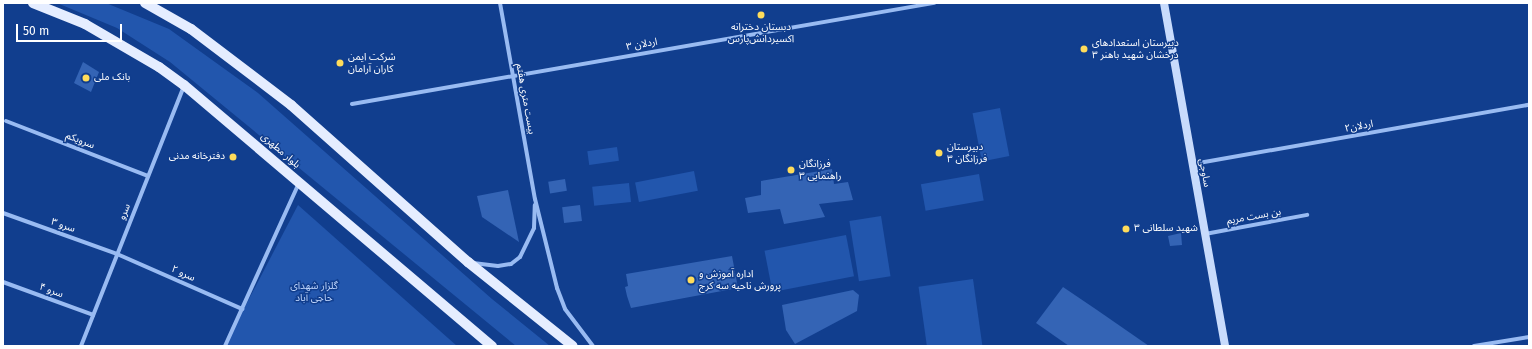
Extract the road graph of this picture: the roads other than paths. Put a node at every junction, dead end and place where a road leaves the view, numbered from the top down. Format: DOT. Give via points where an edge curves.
graph roads {
  1 [pos="33,3"];
  2 [pos="145,3"];
  3 [pos="500,3"];
  4 [pos="934,3"];
  5 [pos="1164,3"];
  6 [pos="513,76"];
  7 [pos="184,85"];
  8 [pos="352,104"];
  9 [pos="1529,105"];
  10 [pos="6,121"];
  11 [pos="1192,164"];
  12 [pos="148,176"];
  13 [pos="299,183"];
  14 [pos="535,199"];
  15 [pos="3,213"];
  16 [pos="1307,215"];
  17 [pos="1204,234"];
  18 [pos="117,254"];
  19 [pos="468,262"];
  20 [pos="3,282"];
  21 [pos="242,309"];
  22 [pos="93,315"];
  23 [pos="1529,337"];
  24 [pos="81,346"];
  25 [pos="225,346"];
  26 [pos="492,346"];
  27 [pos="573,346"];
  28 [pos="593,346"];
  29 [pos="1224,346"];
  30 [pos="1474,346"];
  1 -- 7 [label="main road, بلوار مطهری" via="85,24 159,67"];
  2 -- 19 [label="main road" via="191,29 290,105"];
  3 -- 6 [label="street, بیست متری هفتم"];
  4 -- 6 [label="street, اردلان ۳"];
  5 -- 11 [label="street, ساوجی"];
  6 -- 8 [label="street, اردلان ۳"];
  6 -- 14 [label="street, بیست متری هفتم"];
  7 -- 12 [label="street, سرو"];
  7 -- 13 [label="main road, بلوار مطهری"];
  9 -- 11 [label="street, اردلان۲"];
  10 -- 12 [label="street, سرویکم"];
  11 -- 17 [label="street, ساوجی"];
  12 -- 18 [label="street, سرو"];
  13 -- 21 [label="street"];
  13 -- 26 [label="main road, بلوار مطهری"];
  14 -- 19 [label="street" via="534,228 520,257 511,264 498,266"];
  14 -- 28 [label="street" via="557,288 565,309"];
  15 -- 18 [label="street, سرو ۳"];
  16 -- 17 [label="street, بن بست مریم"];
  17 -- 29 [label="street, ساوجی"];
  18 -- 21 [label="street, سرو ۲"];
  18 -- 22 [label="street, سرو"];
  19 -- 27 [label="main road"];
  20 -- 22 [label="street, سرو ۴"];
  21 -- 25 [label="street"];
  22 -- 24 [label="street, سرو"];
  23 -- 30 [label="street"];
}
